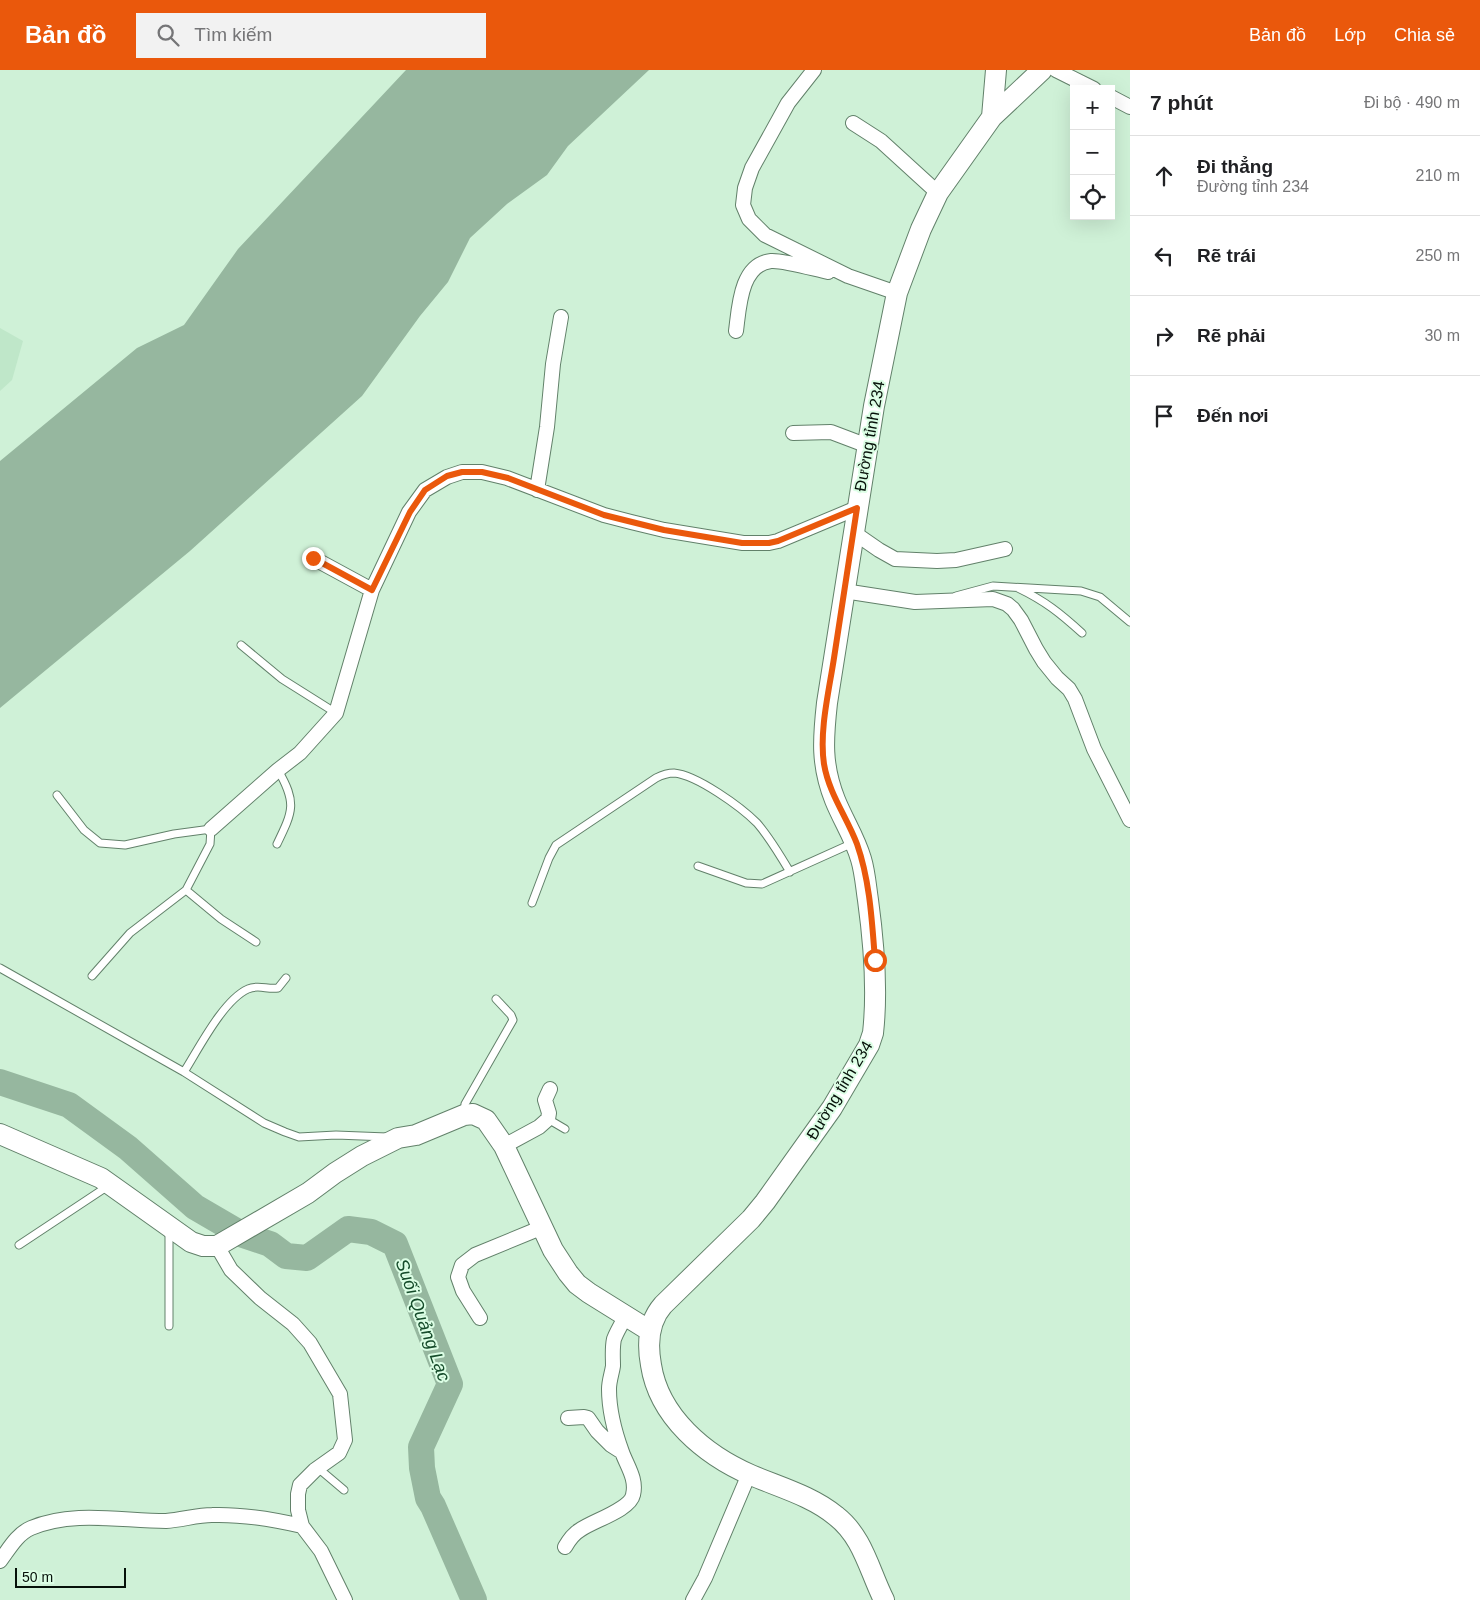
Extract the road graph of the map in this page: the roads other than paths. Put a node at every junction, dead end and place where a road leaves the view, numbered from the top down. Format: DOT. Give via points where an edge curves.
graph roads {
  1 [pos="814,70"];
  2 [pos="996,70"];
  3 [pos="1042,70"];
  4 [pos="1056,70"];
  5 [pos="1086,85"];
  6 [pos="1115,99"];
  7 [pos="1130,106"];
  8 [pos="992,117"];
  9 [pos="853,123"];
  10 [pos="938,193"];
  11 [pos="848,276"];
  12 [pos="897,293"];
  13 [pos="561,317"];
  14 [pos="736,331"];
  15 [pos="793,433"];
  16 [pos="868,446"];
  17 [pos="537,490"];
  18 [pos="857,508"];
  19 [pos="853,532"];
  20 [pos="1005,549"];
  21 [pos="313,558"];
  22 [pos="1016,587"];
  23 [pos="372,590"];
  24 [pos="844,591"];
  25 [pos="941,600"];
  26 [pos="1130,622"];
  27 [pos="1082,633"];
  28 [pos="242,645"];
  29 [pos="336,713"];
  30 [pos="278,770"];
  31 [pos="57,795"];
  32 [pos="1130,820"];
  33 [pos="211,829"];
  34 [pos="856,842"];
  35 [pos="277,844"];
  36 [pos="698,866"];
  37 [pos="790,872"];
  38 [pos="186,890"];
  39 [pos="532,903"];
  40 [pos="256,942"];
  41 [pos="0,968"];
  42 [pos="92,976"];
  43 [pos="286,978"];
  44 [pos="496,999"];
  45 [pos="184,1072"];
  46 [pos="550,1089"];
  47 [pos="464,1115"];
  48 [pos="548,1119"];
  49 [pos="566,1129"];
  50 [pos="0,1134"];
  51 [pos="398,1138"];
  52 [pos="504,1146"];
  53 [pos="111,1184"];
  54 [pos="169,1226"];
  55 [pos="543,1226"];
  56 [pos="221,1244"];
  57 [pos="19,1245"];
  58 [pos="626,1316"];
  59 [pos="480,1318"];
  60 [pos="169,1326"];
  61 [pos="650,1331"];
  62 [pos="568,1418"];
  63 [pos="622,1452"];
  64 [pos="318,1468"];
  65 [pos="748,1474"];
  66 [pos="344,1490"];
  67 [pos="302,1526"];
  68 [pos="565,1547"];
  69 [pos="0,1561"];
  70 [pos="345,1600"];
  71 [pos="693,1600"];
  72 [pos="884,1600"];
  1 -- 11 [label="street" via="788,103 752,168 743,205 749,219 765,235"];
  2 -- 8 [label="main road"];
  3 -- 8 [label="main road, Đường tỉnh 234"];
  4 -- 5 [label="street"];
  6 -- 7 [label="street"];
  8 -- 10 [label="main road, Đường tỉnh 234"];
  9 -- 10 [label="street" via="881,141"];
  10 -- 12 [label="main road, Đường tỉnh 234"];
  11 -- 12 [label="street"];
  11 -- 14 [label="street" via="776,261 761,263 743,286"];
  12 -- 16 [label="main road, Đường tỉnh 234"];
  13 -- 17 [label="street"];
  15 -- 16 [label="street" via="830,432"];
  16 -- 18 [label="main road, Đường tỉnh 234"];
  17 -- 18 [label="street" via="631,522 742,543 778,541"];
  17 -- 23 [label="street" via="482,472 447,476 425,490 410,512"];
  18 -- 19 [label="main road, Đường tỉnh 234"];
  19 -- 20 [label="street" via="895,559 956,560"];
  19 -- 24 [label="main road, Đường tỉnh 234"];
  21 -- 23 [label="street"];
  22 -- 25 [label="lane" via="993,586"];
  22 -- 26 [label="lane" via="1091,593"];
  22 -- 27 [label="lane" via="1059,611"];
  23 -- 29 [label="street"];
  24 -- 25 [label="street" via="915,602"];
  24 -- 34 [label="main road, Đường tỉnh 234" via="823,751 835,801"];
  25 -- 32 [label="street" via="993,599 1013,609 1044,662 1075,698 1094,748"];
  28 -- 29 [label="lane" via="282,679"];
  29 -- 30 [label="street" via="300,753"];
  30 -- 33 [label="street"];
  30 -- 35 [label="lane" via="288,788 291,807"];
  31 -- 33 [label="lane" via="84,830 100,843 125,845"];
  33 -- 38 [label="lane" via="210,844"];
  34 -- 37 [label="lane"];
  34 -- 61 [label="main road, Đường tỉnh 234" via="867,888 875,960 874,1021 869,1045 832,1108 765,1202 663,1304"];
  36 -- 37 [label="lane" via="726,878 752,884 762,884"];
  37 -- 39 [label="lane" via="757,824 729,800 686,776 667,773 556,845"];
  38 -- 40 [label="lane"];
  38 -- 42 [label="lane" via="130,934"];
  41 -- 45 [label="lane"];
  43 -- 45 [label="lane" via="278,988 249,988 237,996 225,1008"];
  44 -- 47 [label="lane" via="512,1020 465,1104"];
  45 -- 51 [label="lane" via="264,1123 299,1137"];
  46 -- 48 [label="street" via="545,1100"];
  47 -- 51 [label="main road" via="424,1132"];
  47 -- 52 [label="main road" via="473,1114 486,1120"];
  48 -- 49 [label="lane"];
  48 -- 52 [label="street"];
  50 -- 53 [label="main road"];
  51 -- 56 [label="main road" via="362,1156 308,1193"];
  52 -- 55 [label="main road"];
  53 -- 54 [label="main road"];
  53 -- 57 [label="lane"];
  54 -- 56 [label="main road" via="191,1242 203,1246"];
  54 -- 60 [label="lane"];
  55 -- 58 [label="main road" via="560,1262 577,1284"];
  55 -- 59 [label="street" via="475,1255 462,1265 458,1276 463,1291"];
  56 -- 64 [label="street" via="231,1270 310,1343 340,1394 345,1440 340,1452"];
  58 -- 61 [label="main road"];
  58 -- 63 [label="street" via="612,1346 609,1388"];
  61 -- 65 [label="main road, Đường tỉnh 234" via="653,1376 670,1412 700,1446"];
  62 -- 63 [label="street" via="588,1418 610,1445"];
  63 -- 68 [label="street" via="631,1470 632,1499 581,1528"];
  64 -- 66 [label="lane"];
  64 -- 67 [label="street" via="300,1486 298,1510"];
  65 -- 71 [label="street"];
  65 -- 72 [label="main road, Đường tỉnh 234" via="811,1500 849,1528 864,1552"];
  67 -- 69 [label="street" via="263,1517 210,1515 168,1521 76,1518 30,1528 18,1536"];
  67 -- 70 [label="street" via="322,1551"];
}
